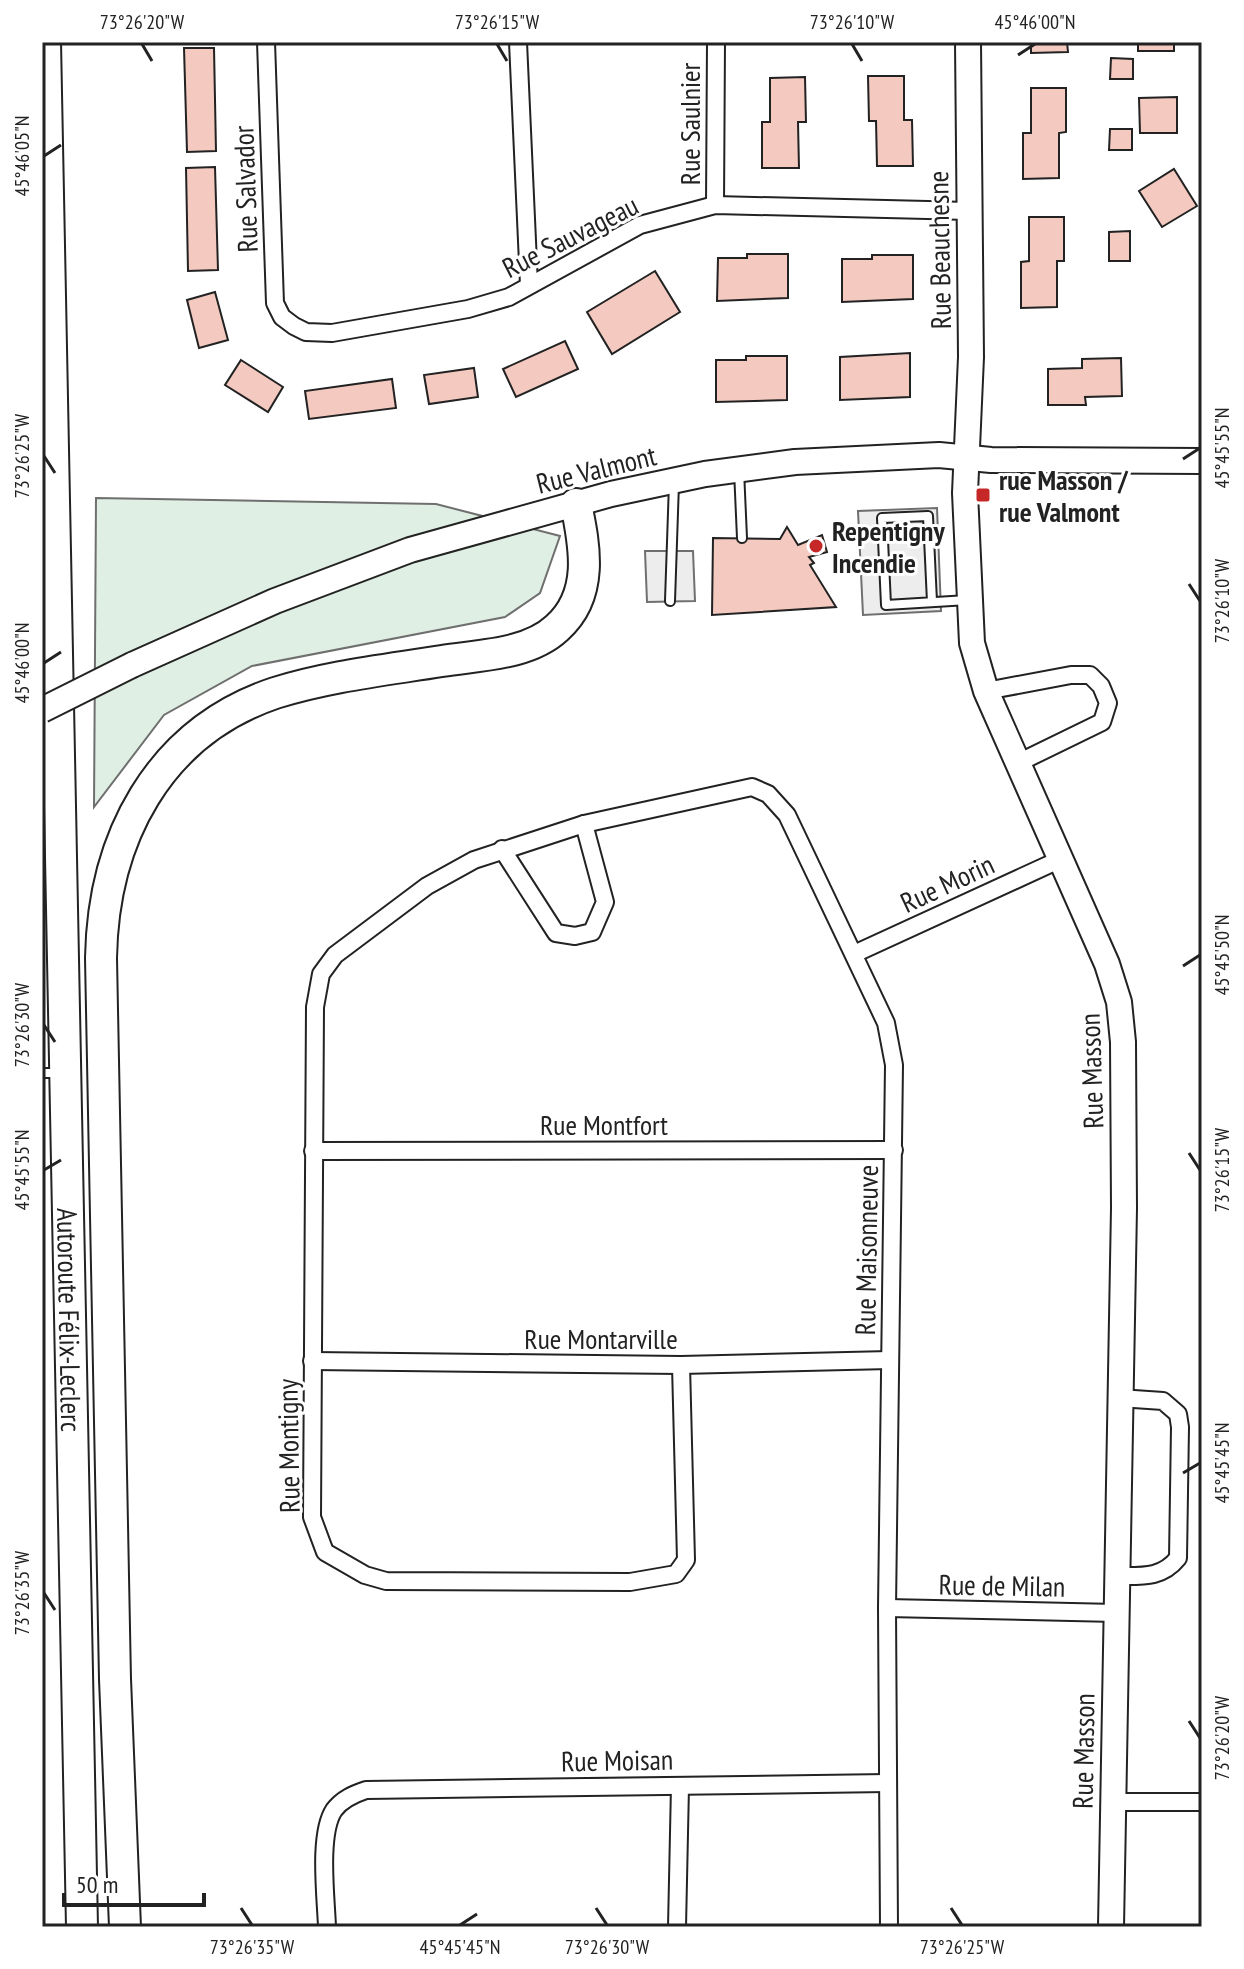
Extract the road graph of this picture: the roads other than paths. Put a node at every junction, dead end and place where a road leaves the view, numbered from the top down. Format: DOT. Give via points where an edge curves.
graph roads {
  1 [pos="45,42"];
  2 [pos="266,42"];
  3 [pos="518,42"];
  4 [pos="716,42"];
  5 [pos="968,42"];
  6 [pos="715,205"];
  7 [pos="969,211"];
  8 [pos="529,285"];
  9 [pos="294,326"];
  10 [pos="967,457"];
  11 [pos="1202,461"];
  12 [pos="739,468"];
  13 [pos="674,480"];
  14 [pos="576,504"];
  15 [pos="742,538"];
  16 [pos="969,600"];
  17 [pos="670,601"];
  18 [pos="932,602"];
  19 [pos="986,691"];
  20 [pos="42,710"];
  21 [pos="1020,762"];
  22 [pos="584,824"];
  23 [pos="502,849"];
  24 [pos="1061,859"];
  25 [pos="854,954"];
  26 [pos="315,1007"];
  27 [pos="54,1073"];
  28 [pos="894,1150"];
  29 [pos="313,1151"];
  30 [pos="890,1360"];
  31 [pos="312,1361"];
  32 [pos="681,1365"];
  33 [pos="1119,1398"];
  34 [pos="1118,1576"];
  35 [pos="887,1608"];
  36 [pos="1116,1613"];
  37 [pos="888,1783"];
  38 [pos="680,1786"];
  39 [pos="1112,1802"];
  40 [pos="1202,1802"];
  41 [pos="79,1840"];
  42 [pos="82,1927"];
  43 [pos="89,1927"];
  44 [pos="125,1927"];
  45 [pos="327,1927"];
  46 [pos="677,1927"];
  47 [pos="889,1927"];
  48 [pos="1111,1927"];
  1 -- 27 [label="highway, Autoroute Félix-Leclerc"];
  2 -- 9 [label="street, Rue Salvador" via="275,303"];
  3 -- 8 [label="street"];
  4 -- 6 [label="street, Rue Saulnier"];
  5 -- 7 [label="street, Rue Beauchesne"];
  6 -- 7 [label="street, Rue Sauvageau"];
  6 -- 8 [label="street, Rue Sauvageau" via="640,225"];
  7 -- 10 [label="street, Rue Beauchesne"];
  8 -- 9 [label="street, Rue Sauvageau" via="509,297 417,320 332,333"];
  10 -- 11 [label="street, Rue Valmont"];
  10 -- 12 [label="street, Rue Valmont"];
  10 -- 16 [label="street, Rue Masson"];
  12 -- 13 [label="street, Rue Valmont"];
  12 -- 15 [label="lane"];
  13 -- 14 [label="street, Rue Valmont"];
  13 -- 17 [label="lane"];
  14 -- 20 [label="street, Rue Valmont, bridge" via="359,568 230,619"];
  14 -- 44 [label="highway" via="585,551 583,586 555,630 515,648 308,684 235,711 189,744 155,781 132,815 113,863 104,899 101,958"];
  16 -- 18 [label="lane"];
  16 -- 19 [label="street, Rue Masson" via="972,643"];
  18 -- 18 [label="lane" via="886,605 882,518 928,516"];
  19 -- 21 [label="street, Rue Masson"];
  19 -- 21 [label="street" via="1071,675 1090,675 1101,686 1108,703 1102,722"];
  21 -- 24 [label="street, Rue Masson"];
  22 -- 23 [label="street, Rue Maisonneuve"];
  22 -- 23 [label="street" via="605,902 592,932 556,933"];
  22 -- 25 [label="street, Rue Maisonneuve" via="752,787 768,794 787,815"];
  23 -- 26 [label="street, Rue Maisonneuve" via="427,886 361,931 321,974"];
  24 -- 25 [label="street, Rue Morin"];
  24 -- 33 [label="street, Rue Masson" via="1119,1002 1124,1193"];
  25 -- 28 [label="street, Rue Maisonneuve" via="891,1044"];
  26 -- 29 [label="street, Rue Montigny"];
  27 -- 41 [label="highway, Autoroute Félix-Leclerc"];
  28 -- 29 [label="street, Rue Montfort"];
  28 -- 30 [label="street, Rue Maisonneuve"];
  29 -- 31 [label="street, Rue Montigny"];
  30 -- 32 [label="street, Rue Montarville"];
  30 -- 35 [label="street, Rue Maisonneuve"];
  31 -- 32 [label="street, Rue Montarville"];
  31 -- 32 [label="street, Rue Montigny" via="312,1517 325,1552 365,1575 401,1581 630,1582 676,1574 686,1560"];
  33 -- 34 [label="street, Rue Masson"];
  33 -- 34 [label="street" via="1163,1401 1173,1407 1180,1427 1178,1558 1168,1570 1150,1576"];
  34 -- 36 [label="street, Rue Masson"];
  35 -- 36 [label="street, Rue de Milan"];
  35 -- 37 [label="street, Rue Maisonneuve"];
  36 -- 39 [label="street, Rue Masson"];
  37 -- 38 [label="street, Rue Moisan"];
  37 -- 47 [label="street, Rue Maisonneuve"];
  38 -- 45 [label="street, Rue Moisan" via="366,1790 348,1797 334,1810 327,1830"];
  38 -- 46 [label="street"];
  39 -- 40 [label="street"];
  39 -- 48 [label="street, Rue Masson"];
  41 -- 42 [label="highway, Autoroute Félix-Leclerc"];
  41 -- 43 [label="highway"];
}
